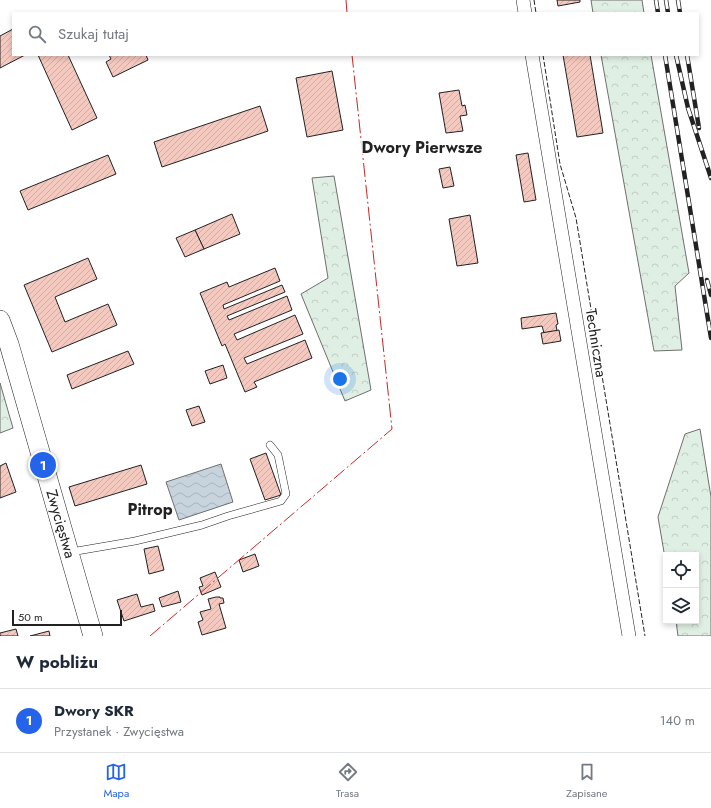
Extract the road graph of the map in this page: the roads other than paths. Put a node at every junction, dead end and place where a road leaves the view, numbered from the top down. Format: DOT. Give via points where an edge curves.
graph roads {
  1 [pos="523,0"];
  2 [pos="525,12"];
  3 [pos="532,56"];
  4 [pos="0,320"];
  5 [pos="270,445"];
  6 [pos="68,553"];
  7 [pos="93,636"];
  8 [pos="628,636"];
  1 -- 2 [label="street"];
  3 -- 8 [label="street, Techniczna"];
  4 -- 6 [label="street, Zwycięstwa"];
  5 -- 6 [label="lane" via="278,455 286,494 281,501 195,527"];
  6 -- 7 [label="street, Zwycięstwa"];
}
